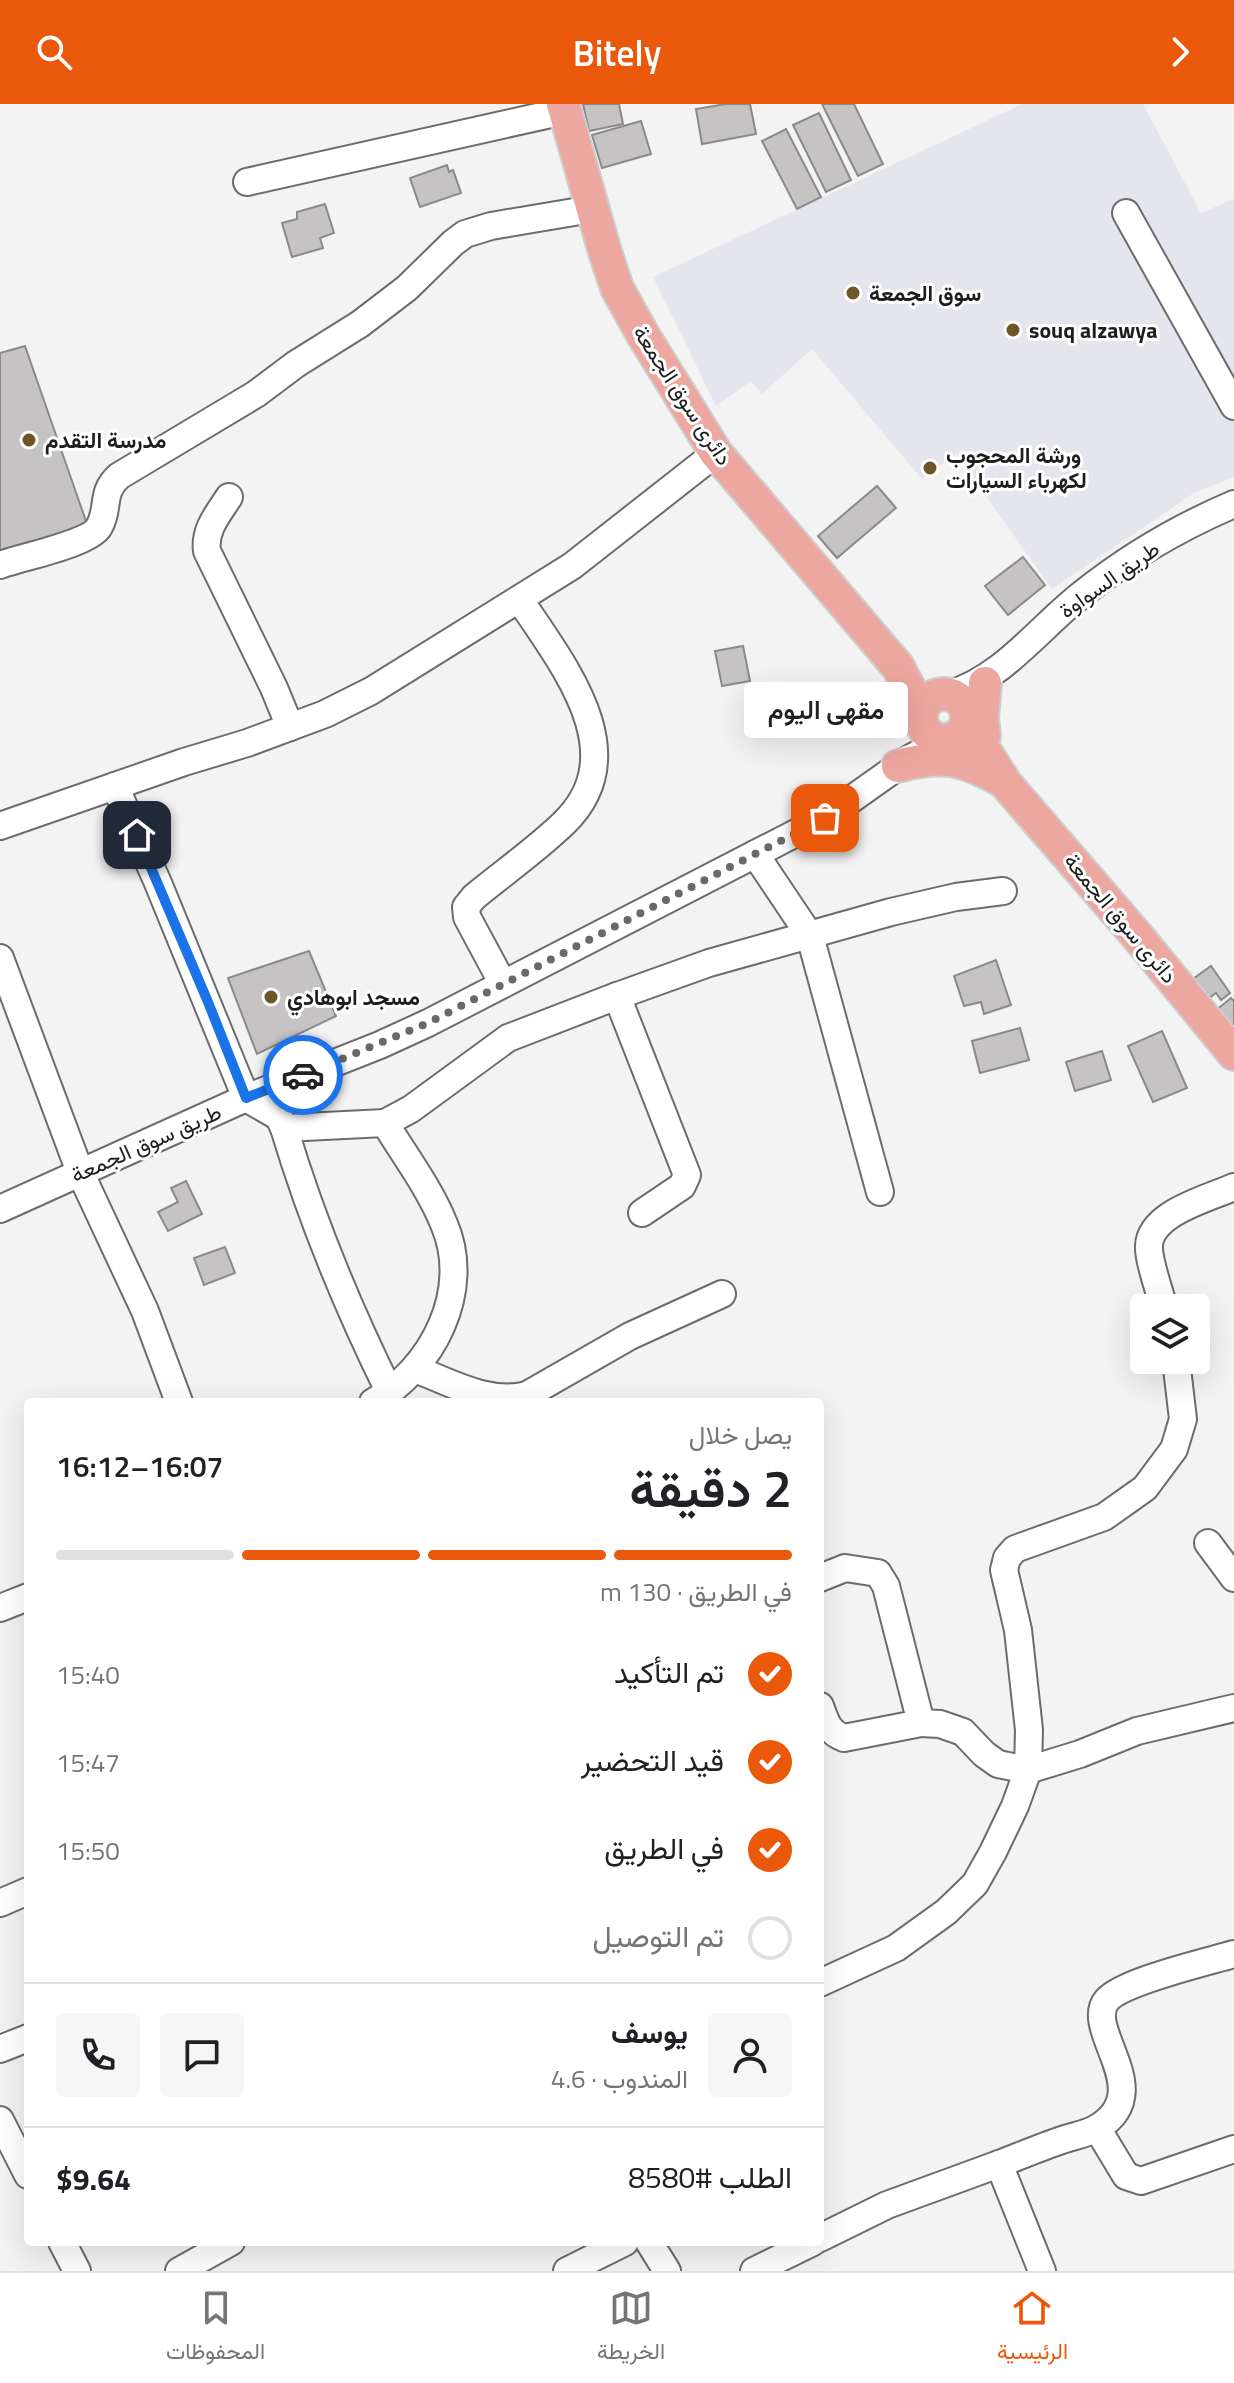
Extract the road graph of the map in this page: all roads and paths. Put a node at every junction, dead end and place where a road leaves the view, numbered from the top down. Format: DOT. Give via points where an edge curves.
graph roads {
  1 [pos="563,107"];
  2 [pos="247,182"];
  3 [pos="592,209"];
  4 [pos="1126,213"];
  5 [pos="1234,406"];
  6 [pos="716,453"];
  7 [pos="229,497"];
  8 [pos="1234,504"];
  9 [pos="0,565"];
  10 [pos="520,600"];
  11 [pos="990,677"];
  12 [pos="946,719"];
  13 [pos="290,727"];
  14 [pos="894,769"];
  15 [pos="999,774"];
  16 [pos="115,786"];
  17 [pos="0,826"];
  18 [pos="755,854"];
  19 [pos="1003,891"];
  20 [pos="810,936"];
  21 [pos="0,958"];
  22 [pos="503,984"];
  23 [pos="617,996"];
  24 [pos="1234,1054"];
  25 [pos="246,1098"];
  26 [pos="385,1123"];
  27 [pos="284,1128"];
  28 [pos="80,1172"];
  29 [pos="1234,1187"];
  30 [pos="880,1192"];
  31 [pos="0,1209"];
  32 [pos="642,1213"];
  33 [pos="722,1294"];
  34 [pos="1160,1294"];
  35 [pos="415,1369"];
  36 [pos="1178,1374"];
  37 [pos="381,1397"];
  38 [pos="178,1398"];
  39 [pos="1208,1543"];
  40 [pos="824,1576"];
  41 [pos="1234,1578"];
  42 [pos="24,1599"];
  43 [pos="0,1608"];
  44 [pos="1234,1708"];
  45 [pos="824,1717"];
  46 [pos="921,1723"];
  47 [pos="1028,1770"];
  48 [pos="24,1893"];
  49 [pos="0,1903"];
  50 [pos="1234,1954"];
  51 [pos="824,1981"];
  52 [pos="24,2040"];
  53 [pos="0,2049"];
  54 [pos="0,2120"];
  55 [pos="1097,2128"];
  56 [pos="1234,2149"];
  57 [pos="999,2164"];
  58 [pos="24,2167"];
  59 [pos="824,2236"];
  60 [pos="64,2246"];
  61 [pos="224,2246"];
  62 [pos="617,2246"];
  63 [pos="651,2246"];
  64 [pos="805,2246"];
  65 [pos="77,2271"];
  66 [pos="179,2271"];
  67 [pos="567,2271"];
  68 [pos="667,2271"];
  69 [pos="754,2271"];
  70 [pos="1042,2271"];
  1 -- 2 [label="street"];
  1 -- 3 [label="main road, دائرى سوق الجمعة"];
  3 -- 6 [label="main road, دائرى سوق الجمعة" via="617,288"];
  3 -- 9 [label="street" via="465,234 407,288 328,346 119,476 108,488 102,520 92,535"];
  4 -- 5 [label="street"];
  6 -- 10 [label="street"];
  6 -- 12 [label="main road, دائرى سوق الجمعة"];
  7 -- 13 [label="street" via="213,521 207,551"];
  8 -- 11 [label="street, طريق السواوة" via="1123,564"];
  10 -- 13 [label="street" via="371,691"];
  10 -- 22 [label="street" via="587,710 594,748 591,781 565,822 466,907"];
  11 -- 12 [label="street"];
  11 -- 15 [label="main road" via="983,729"];
  12 -- 14 [label="street"];
  12 -- 15 [label="main road, دائرى سوق الجمعة"];
  13 -- 16 [label="street"];
  14 -- 15 [label="main road" via="918,760 950,758"];
  14 -- 18 [label="street, طريق سوق الجمعة" via="825,818"];
  15 -- 24 [label="main road, دائرى سوق الجمعة"];
  16 -- 17 [label="street"];
  16 -- 25 [label="street"];
  18 -- 20 [label="street"];
  18 -- 22 [label="street, طريق سوق الجمعة"];
  19 -- 20 [label="street" via="943,900"];
  20 -- 23 [label="street" via="709,963"];
  20 -- 30 [label="street"];
  21 -- 28 [label="street"];
  22 -- 25 [label="street, طريق سوق الجمعة" via="380,1045"];
  23 -- 26 [label="street" via="508,1038"];
  23 -- 32 [label="street" via="687,1175 682,1186"];
  25 -- 27 [label="street" via="279,1117"];
  25 -- 28 [label="street, طريق سوق الجمعة"];
  26 -- 27 [label="street"];
  26 -- 35 [label="street" via="446,1226 454,1273 447,1312"];
  27 -- 37 [label="street"];
  28 -- 31 [label="street, طريق سوق الجمعة"];
  28 -- 38 [label="street" via="145,1311"];
  29 -- 34 [label="street" via="1173,1213 1154,1229 1148,1246"];
  33 -- 35 [label="street" via="630,1336 527,1395 491,1397"];
  35 -- 37 [label="street"];
  36 -- 47 [label="street" via="1183,1419 1174,1449 1145,1488 1104,1517 1015,1549 1007,1558 1004,1570 1018,1630 1029,1730"];
  39 -- 41 [label="street"];
  40 -- 46 [label="street" via="845,1568 878,1573 886,1586"];
  42 -- 43 [label="street"];
  44 -- 47 [label="street" via="1137,1731"];
  45 -- 46 [label="street" via="834,1735 844,1738"];
  46 -- 47 [label="street" via="963,1732 998,1764"];
  47 -- 51 [label="street" via="975,1884 896,1948"];
  48 -- 49 [label="street"];
  50 -- 55 [label="street" via="1136,1984 1106,2001 1101,2014 1122,2082 1122,2099"];
  52 -- 53 [label="street"];
  54 -- 58 [label="street"];
  55 -- 56 [label="street" via="1126,2176 1134,2180"];
  55 -- 57 [label="street"];
  57 -- 59 [label="street" via="887,2205"];
  57 -- 70 [label="street"];
  60 -- 65 [label="street"];
  61 -- 66 [label="street"];
  62 -- 67 [label="street"];
  63 -- 68 [label="street"];
  64 -- 69 [label="street"];
}
